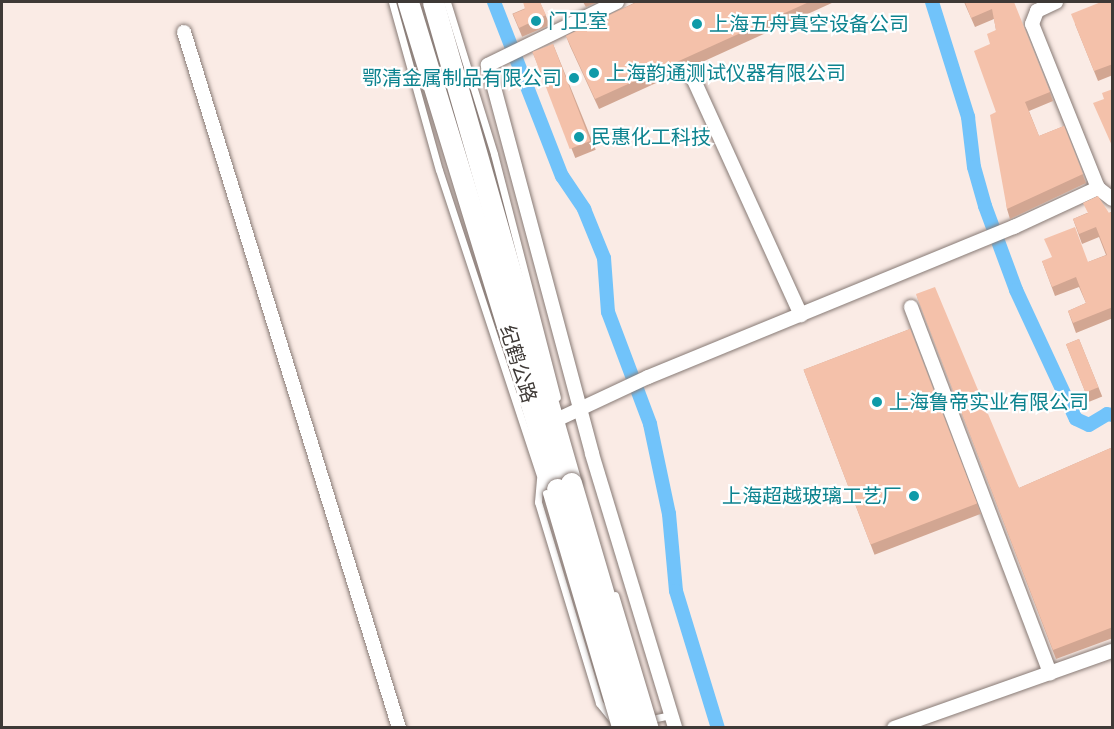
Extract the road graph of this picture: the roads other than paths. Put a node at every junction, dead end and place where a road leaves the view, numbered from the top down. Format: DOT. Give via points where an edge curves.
graph roads {
  1 [pos="392,2"];
  2 [pos="408,2"];
  3 [pos="433,2"];
  4 [pos="447,2"];
  5 [pos="617,2"];
  6 [pos="1056,2"];
  7 [pos="184,33"];
  8 [pos="692,76"];
  9 [pos="486,156"];
  10 [pos="447,167"];
  11 [pos="1098,188"];
  12 [pos="1113,199"];
  13 [pos="910,308"];
  14 [pos="801,315"];
  15 [pos="580,410"];
  16 [pos="558,420"];
  17 [pos="559,485"];
  18 [pos="591,514"];
  19 [pos="611,582"];
  20 [pos="1113,651"];
  21 [pos="1050,673"];
  22 [pos="673,721"];
  23 [pos="399,728"];
  24 [pos="615,728"];
  25 [pos="627,728"];
  26 [pos="643,728"];
  27 [pos="655,728"];
  28 [pos="894,728"];
  1 -- 10 [label="lane"];
  2 -- 10 [label="main road, 纪鹤公路"];
  3 -- 9 [label="main road, 纪鹤公路"];
  4 -- 9 [label="lane"];
  5 -- 15 [label="street" via="488,65"];
  6 -- 11 [label="street" via="1037,11 1032,24"];
  7 -- 23 [label="street"];
  8 -- 14 [label="street"];
  9 -- 16 [label="main road, 纪鹤公路"];
  10 -- 17 [label="main road, 纪鹤公路"];
  11 -- 12 [label="street"];
  11 -- 14 [label="street"];
  13 -- 21 [label="street"];
  14 -- 15 [label="street" via="648,377"];
  15 -- 16 [label="street"];
  15 -- 22 [label="street"];
  16 -- 17 [label="main road, 纪鹤公路"];
  17 -- 18 [label="lane"];
  17 -- 22 [label="lane" via="538,502 604,714 619,725"];
  17 -- 24 [label="lane, bridge"];
  17 -- 25 [label="main road, 纪鹤公路, bridge"];
  17 -- 26 [label="main road, 纪鹤公路, bridge"];
  19 -- 27 [label="lane, bridge"];
  20 -- 21 [label="street"];
  21 -- 28 [label="street"];
}
